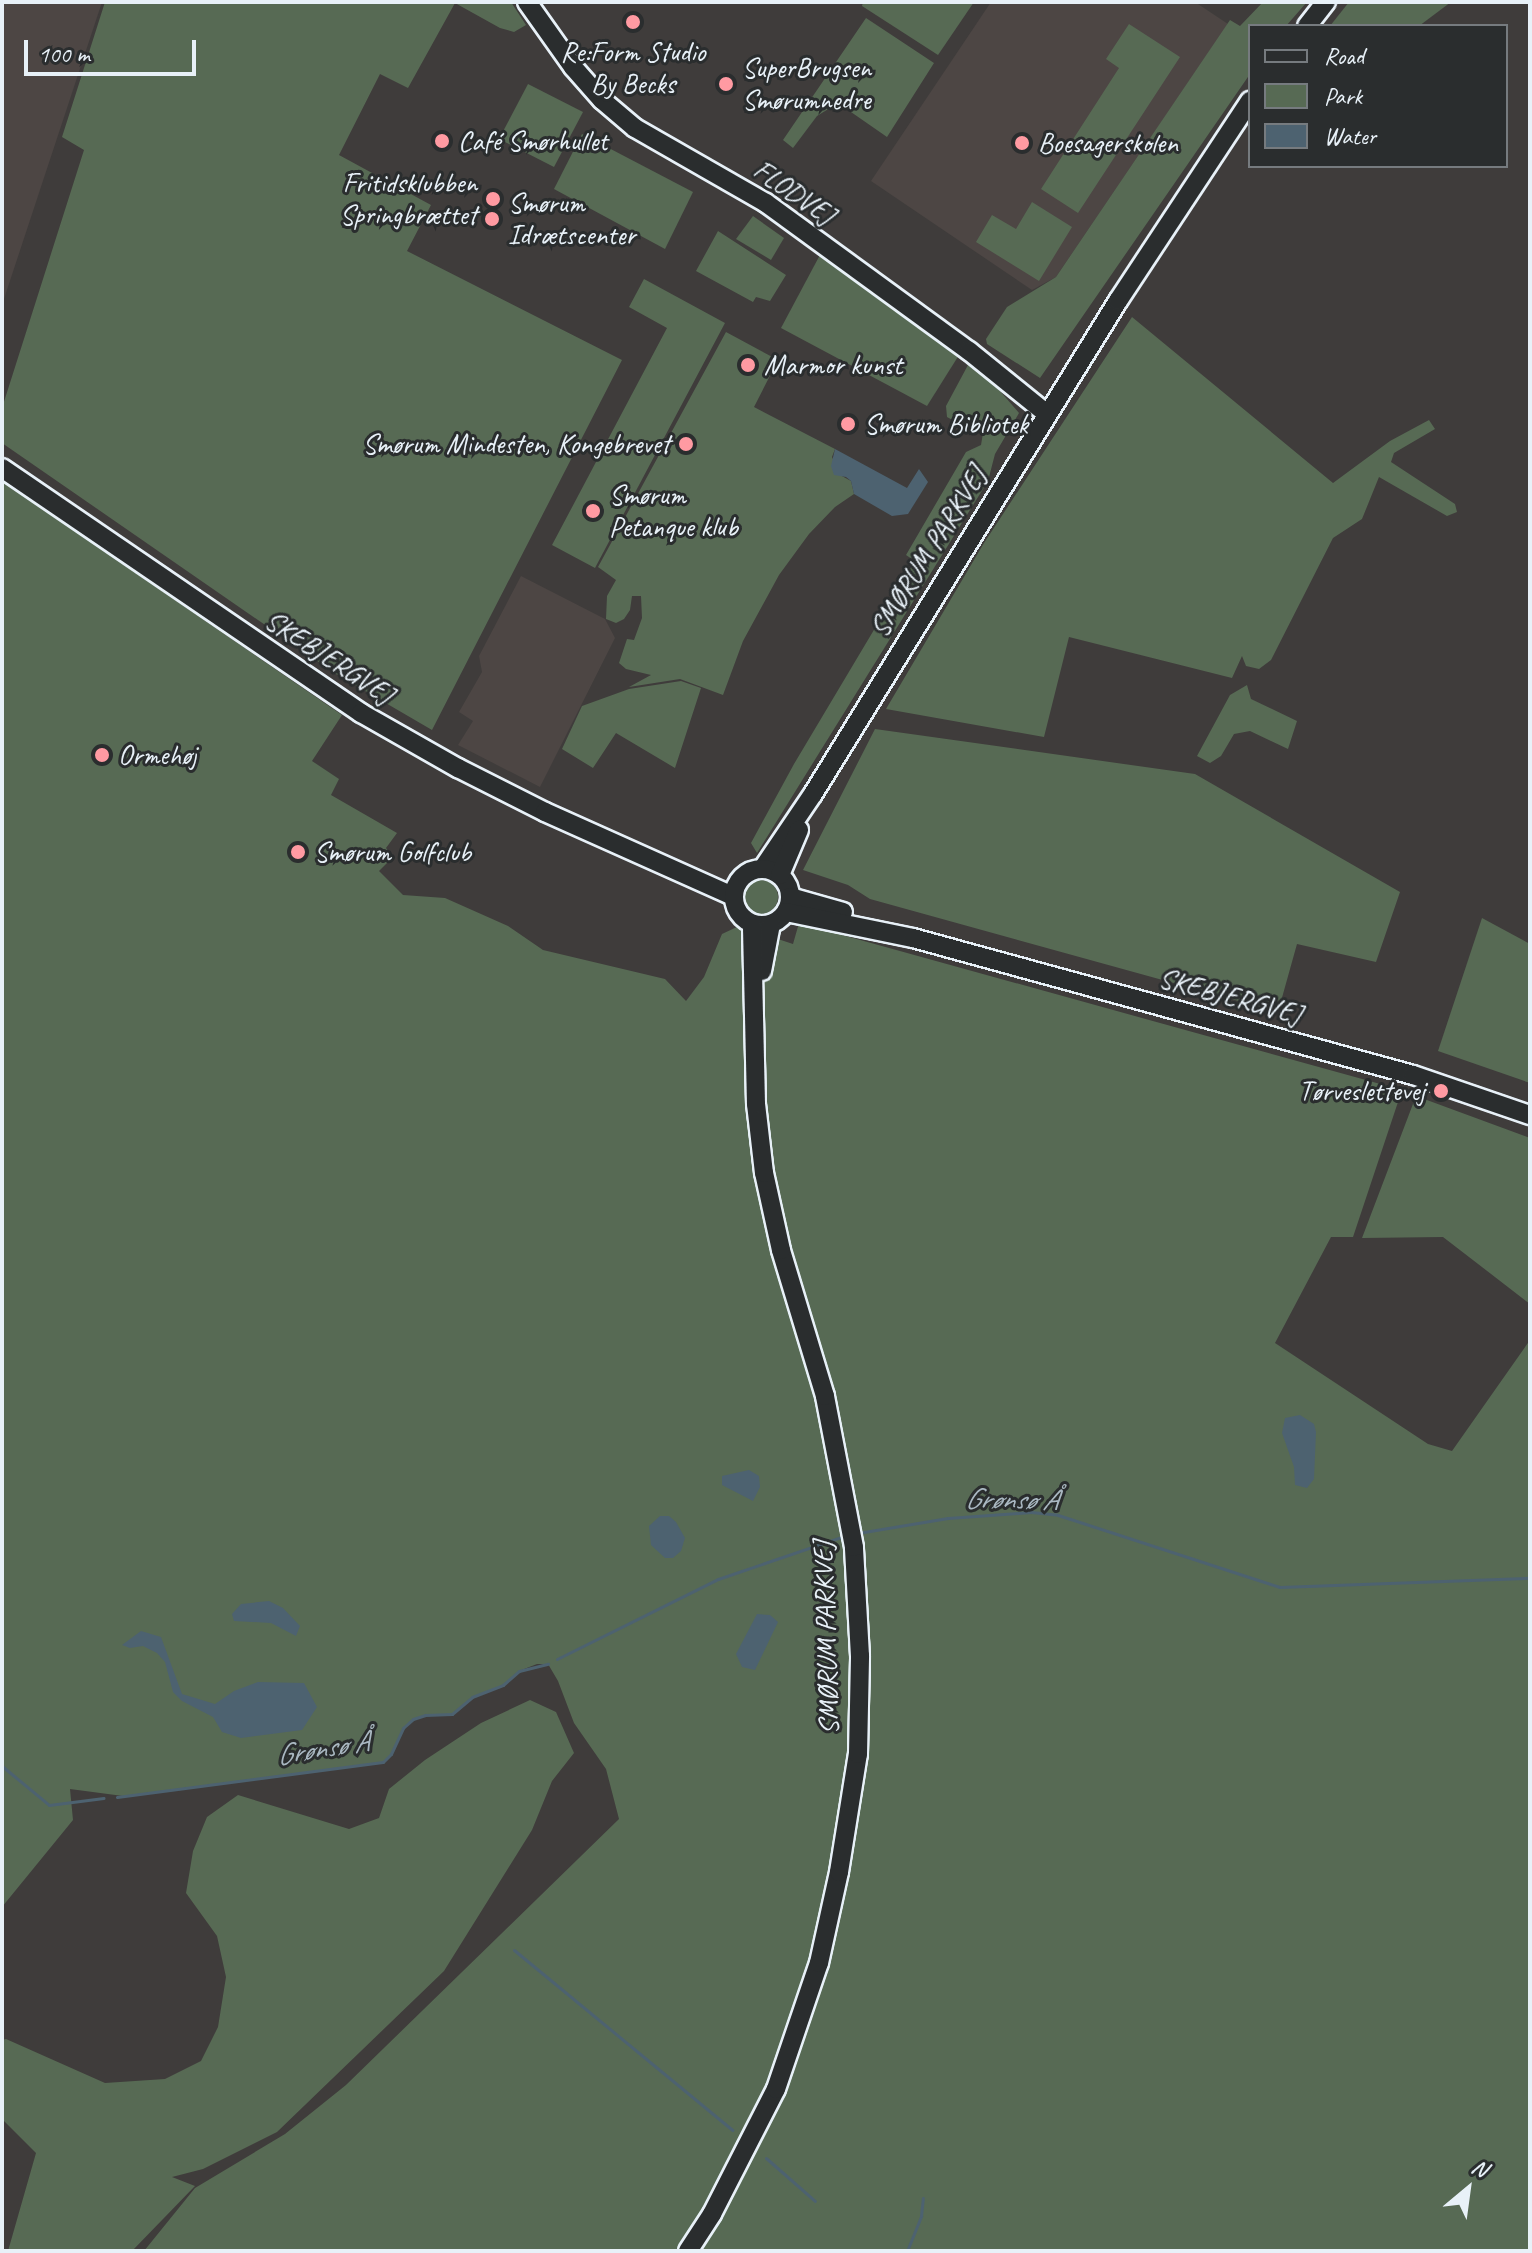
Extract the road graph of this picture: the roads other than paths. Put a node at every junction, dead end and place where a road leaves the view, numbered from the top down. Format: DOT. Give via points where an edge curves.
graph roads {
  1 [pos="527,2"];
  2 [pos="1326,2"];
  3 [pos="1309,24"];
  4 [pos="1248,104"];
  5 [pos="1047,414"];
  6 [pos="2,468"];
  7 [pos="772,872"];
  8 [pos="736,888"];
  9 [pos="788,904"];
  10 [pos="762,924"];
  11 [pos="1530,1115"];
  12 [pos="688,2251"];
  1 -- 5 [label="street, FLODVEJ" via="573,67 635,128 766,203"];
  2 -- 3 [label="street"];
  4 -- 5 [label="street, SMØRUM PARKVEJ"];
  5 -- 7 [label="street, SMØRUM PARKVEJ" via="813,794"];
  6 -- 8 [label="street, SKEBJERGVEJ" via="361,713 495,787"];
  7 -- 8 [label="street"];
  7 -- 9 [label="street"];
  8 -- 10 [label="street" via="738,913"];
  9 -- 10 [label="street"];
  9 -- 11 [label="street, SKEBJERGVEJ" via="1413,1075"];
  10 -- 12 [label="street, SMØRUM PARKVEJ" via="756,1104 781,1250 825,1396 854,1547 858,1754 819,1963 776,2089"];
}
